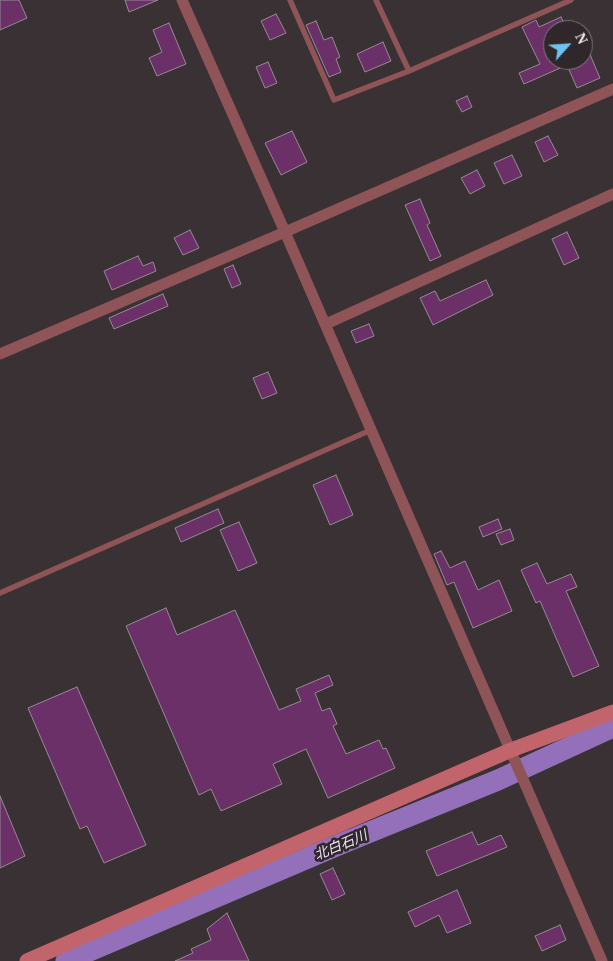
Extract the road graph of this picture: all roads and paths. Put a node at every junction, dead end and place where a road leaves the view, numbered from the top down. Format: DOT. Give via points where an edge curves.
graph roads {
  1 [pos="182,0"];
  2 [pos="290,0"];
  3 [pos="376,0"];
  4 [pos="572,0"];
  5 [pos="409,71"];
  6 [pos="613,89"];
  7 [pos="613,194"];
  8 [pos="285,232"];
  9 [pos="326,324"];
  10 [pos="0,354"];
  11 [pos="372,430"];
  12 [pos="0,593"];
  13 [pos="613,712"];
  14 [pos="512,754"];
  15 [pos="27,961"];
  16 [pos="602,961"];
  1 -- 8 [label="street"];
  2 -- 5 [label="lane" via="334,100"];
  3 -- 5 [label="lane"];
  4 -- 5 [label="lane"];
  6 -- 8 [label="street"];
  7 -- 9 [label="street"];
  8 -- 9 [label="street"];
  8 -- 10 [label="street"];
  9 -- 11 [label="street"];
  11 -- 12 [label="lane"];
  11 -- 14 [label="street"];
  13 -- 14 [label="street"];
  14 -- 15 [label="street"];
  14 -- 16 [label="street"];
}
